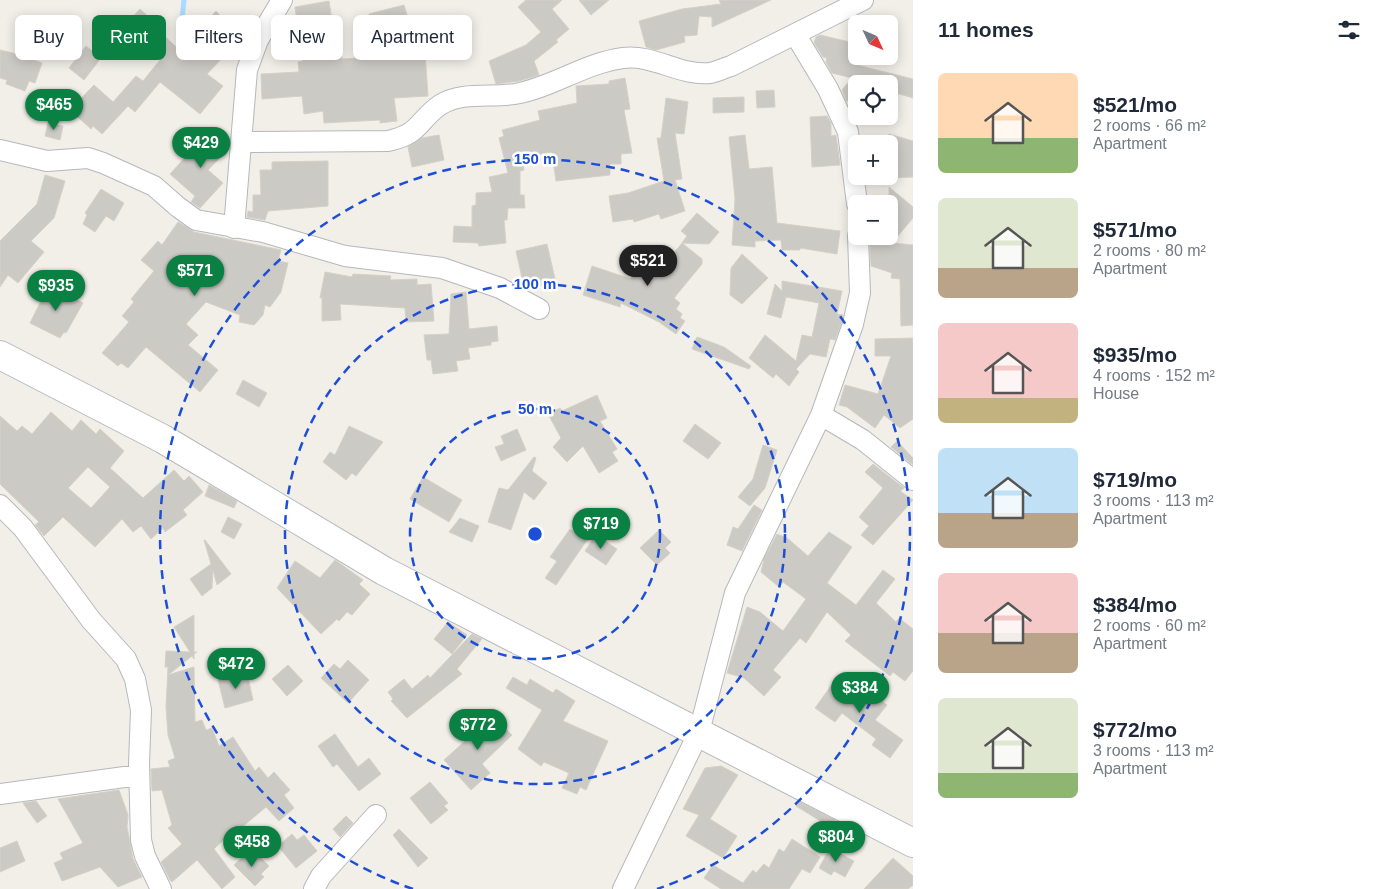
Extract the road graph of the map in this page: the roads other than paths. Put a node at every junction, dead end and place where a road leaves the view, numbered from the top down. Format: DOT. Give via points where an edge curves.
graph roads {
  1 [pos="282,0"];
  2 [pos="863,0"];
  3 [pos="832,6"];
  4 [pos="795,34"];
  5 [pos="242,142"];
  6 [pos="0,150"];
  7 [pos="855,195"];
  8 [pos="234,228"];
  9 [pos="858,245"];
  10 [pos="539,309"];
  11 [pos="0,356"];
  12 [pos="821,416"];
  13 [pos="913,480"];
  14 [pos="0,505"];
  15 [pos="699,732"];
  16 [pos="139,775"];
  17 [pos="0,794"];
  18 [pos="376,815"];
  19 [pos="913,843"];
  20 [pos="161,889"];
  21 [pos="314,889"];
  22 [pos="623,889"];
  1 -- 5 [label="street" via="258,40 247,70"];
  2 -- 3 [label="street"];
  3 -- 4 [label="street"];
  4 -- 5 [label="street" via="710,73 624,58 572,72 541,88 513,94 460,97 440,105 405,137 388,141"];
  4 -- 7 [label="street" via="828,89 848,132"];
  5 -- 8 [label="street"];
  6 -- 8 [label="street" via="47,161 88,158 103,163 154,186 196,220"];
  8 -- 10 [label="street" via="262,232 345,256 442,268 500,288"];
  9 -- 12 [label="street" via="860,292 853,324"];
  11 -- 15 [label="street" via="163,438 384,572 528,648"];
  12 -- 13 [label="street" via="864,440"];
  12 -- 15 [label="street" via="735,593"];
  14 -- 16 [label="street" via="23,528 91,620 126,659 135,679 141,710"];
  15 -- 19 [label="street"];
  15 -- 22 [label="street"];
  16 -- 17 [label="street"];
  16 -- 20 [label="street" via="144,856"];
  18 -- 21 [label="street" via="321,876"];
}
